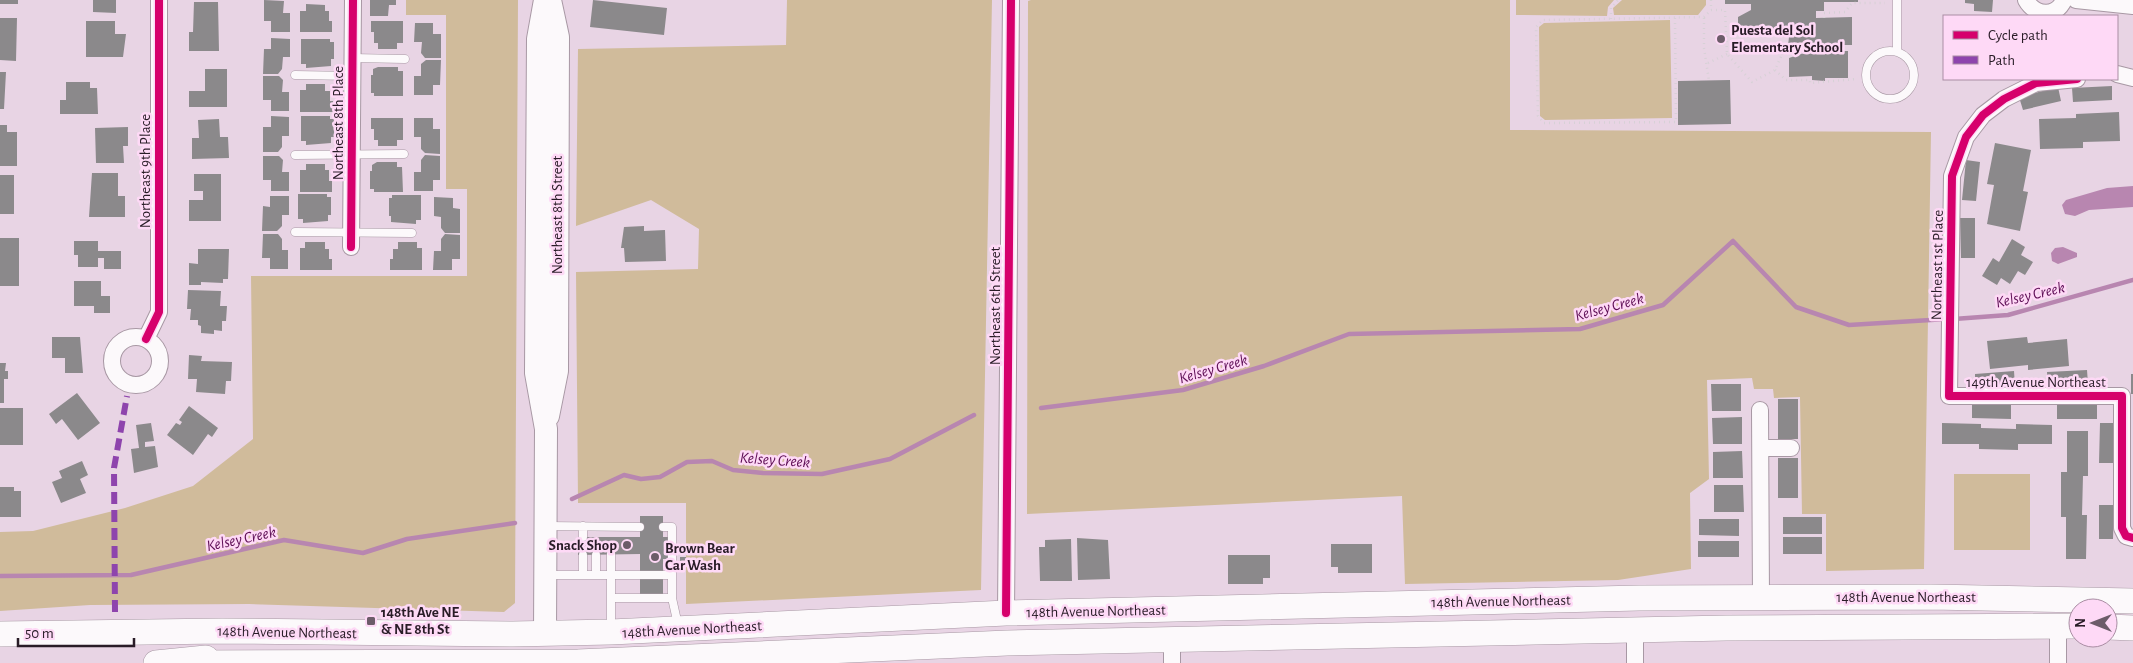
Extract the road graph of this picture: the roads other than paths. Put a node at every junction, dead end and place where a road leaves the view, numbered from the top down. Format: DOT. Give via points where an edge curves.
graph roads {
  1 [pos="159,0"];
  2 [pos="353,0"];
  3 [pos="545,0"];
  4 [pos="550,0"];
  5 [pos="1010,0"];
  6 [pos="2026,0"];
  7 [pos="2064,0"];
  8 [pos="2076,0"];
  9 [pos="1893,2"];
  10 [pos="2133,6"];
  11 [pos="1897,52"];
  12 [pos="352,58"];
  13 [pos="405,59"];
  14 [pos="2118,74"];
  15 [pos="295,75"];
  16 [pos="352,76"];
  17 [pos="2133,78"];
  18 [pos="2068,80"];
  19 [pos="352,154"];
  20 [pos="404,154"];
  21 [pos="295,155"];
  22 [pos="295,232"];
  23 [pos="412,232"];
  24 [pos="351,240"];
  25 [pos="146,340"];
  26 [pos="1949,396"];
  27 [pos="1760,410"];
  28 [pos="546,429"];
  29 [pos="1761,448"];
  30 [pos="1791,448"];
  31 [pos="546,526"];
  32 [pos="582,526"];
  33 [pos="596,526"];
  34 [pos="611,526"];
  35 [pos="640,526"];
  36 [pos="663,526"];
  37 [pos="582,537"];
  38 [pos="596,537"];
  39 [pos="611,537"];
  40 [pos="2133,538"];
  41 [pos="582,554"];
  42 [pos="596,554"];
  43 [pos="611,554"];
  44 [pos="545,575"];
  45 [pos="582,575"];
  46 [pos="596,575"];
  47 [pos="611,575"];
  48 [pos="672,575"];
  49 [pos="611,598"];
  50 [pos="672,598"];
  51 [pos="1762,598"];
  52 [pos="1801,598"];
  53 [pos="2133,601"];
  54 [pos="1006,613"];
  55 [pos="901,618"];
  56 [pos="2068,625"];
  57 [pos="2118,627"];
  58 [pos="1726,628"];
  59 [pos="2133,628"];
  60 [pos="679,630"];
  61 [pos="1635,630"];
  62 [pos="222,631"];
  63 [pos="611,632"];
  64 [pos="0,634"];
  65 [pos="545,634"];
  66 [pos="1172,651"];
  67 [pos="881,655"];
  68 [pos="837,656"];
  69 [pos="699,660"];
  70 [pos="618,662"];
  71 [pos="156,663"];
  72 [pos="190,663"];
  73 [pos="345,663"];
  74 [pos="545,663"];
  75 [pos="1635,663"];
  76 [pos="2058,663"];
  1 -- 25 [label="street, Northeast 9th Place" via="159,312"];
  2 -- 12 [label="street, Northeast 8th Place"];
  3 -- 28 [label="main road, Northeast 8th Street" via="538,39 536,373"];
  4 -- 28 [label="main road, Northeast 8th Street" via="558,37 557,371"];
  5 -- 54 [label="street, Northeast 6th Street"];
  6 -- 7 [label="street" via="2030,7 2043,13 2057,10"];
  8 -- 10 [label="street"];
  9 -- 11 [label="lane"];
  11 -- 11 [label="lane" via="1880,53 1868,64 1866,80 1869,88 1881,98 1896,99 1909,90 1912,83 1914,76 1910,61"];
  12 -- 13 [label="lane"];
  12 -- 16 [label="street, Northeast 8th Place"];
  14 -- 17 [label="street"];
  15 -- 16 [label="lane"];
  16 -- 19 [label="street, Northeast 8th Place"];
  18 -- 26 [label="street, Northeast 1st Place" via="2036,83 2004,99 1983,115 1966,137 1952,176"];
  19 -- 20 [label="lane"];
  19 -- 21 [label="lane"];
  19 -- 24 [label="street, Northeast 8th Place"];
  22 -- 24 [label="lane"];
  23 -- 24 [label="lane"];
  26 -- 40 [label="street, 149th Avenue Northeast" via="2122,396 2122,528 2126,536"];
  27 -- 29 [label="street"];
  28 -- 31 [label="main road, Northeast 8th Street"];
  29 -- 30 [label="street"];
  29 -- 51 [label="street"];
  31 -- 32 [label="lane"];
  31 -- 44 [label="main road, Northeast 8th Street"];
  32 -- 33 [label="lane"];
  32 -- 37 [label="lane"];
  33 -- 34 [label="lane"];
  33 -- 38 [label="lane"];
  34 -- 35 [label="lane"];
  34 -- 39 [label="lane"];
  36 -- 48 [label="lane" via="672,526"];
  41 -- 45 [label="lane"];
  42 -- 46 [label="lane"];
  43 -- 47 [label="lane"];
  44 -- 45 [label="lane"];
  44 -- 65 [label="main road, Northeast 8th Street"];
  45 -- 46 [label="lane"];
  46 -- 47 [label="lane"];
  47 -- 48 [label="lane"];
  47 -- 49 [label="lane"];
  48 -- 50 [label="lane"];
  49 -- 50 [label="lane"];
  49 -- 63 [label="lane"];
  50 -- 60 [label="lane"];
  51 -- 52 [label="main road, 148th Avenue Northeast"];
  51 -- 54 [label="main road, 148th Avenue Northeast"];
  52 -- 53 [label="main road, 148th Avenue Northeast"];
  52 -- 58 [label="main road" via="1797,614 1790,617"];
  54 -- 55 [label="main road, 148th Avenue Northeast"];
  55 -- 60 [label="main road, 148th Avenue Northeast"];
  55 -- 68 [label="main road" via="846,630 841,634"];
  56 -- 58 [label="main road, 148th Avenue Northeast"];
  56 -- 76 [label="street"];
  57 -- 59 [label="main road"];
  58 -- 61 [label="main road, 148th Avenue Northeast"];
  60 -- 63 [label="main road, 148th Avenue Northeast"];
  61 -- 66 [label="main road, 148th Avenue Northeast"];
  61 -- 75 [label="street"];
  62 -- 64 [label="main road, 148th Avenue Northeast"];
  62 -- 65 [label="main road, 148th Avenue Northeast"];
  62 -- 71 [label="main road" via="233,639 234,645 228,653"];
  63 -- 65 [label="main road, 148th Avenue Northeast"];
  65 -- 74 [label="main road, Northeast 8th Street"];
  66 -- 67 [label="main road, 148th Avenue Northeast"];
  67 -- 68 [label="main road, 148th Avenue Northeast"];
  68 -- 69 [label="main road, 148th Avenue Northeast"];
  69 -- 70 [label="main road, 148th Avenue Northeast"];
  70 -- 74 [label="main road, 148th Avenue Northeast"];
  72 -- 73 [label="main road, 148th Avenue Northeast"];
  73 -- 74 [label="main road, 148th Avenue Northeast"];
}
